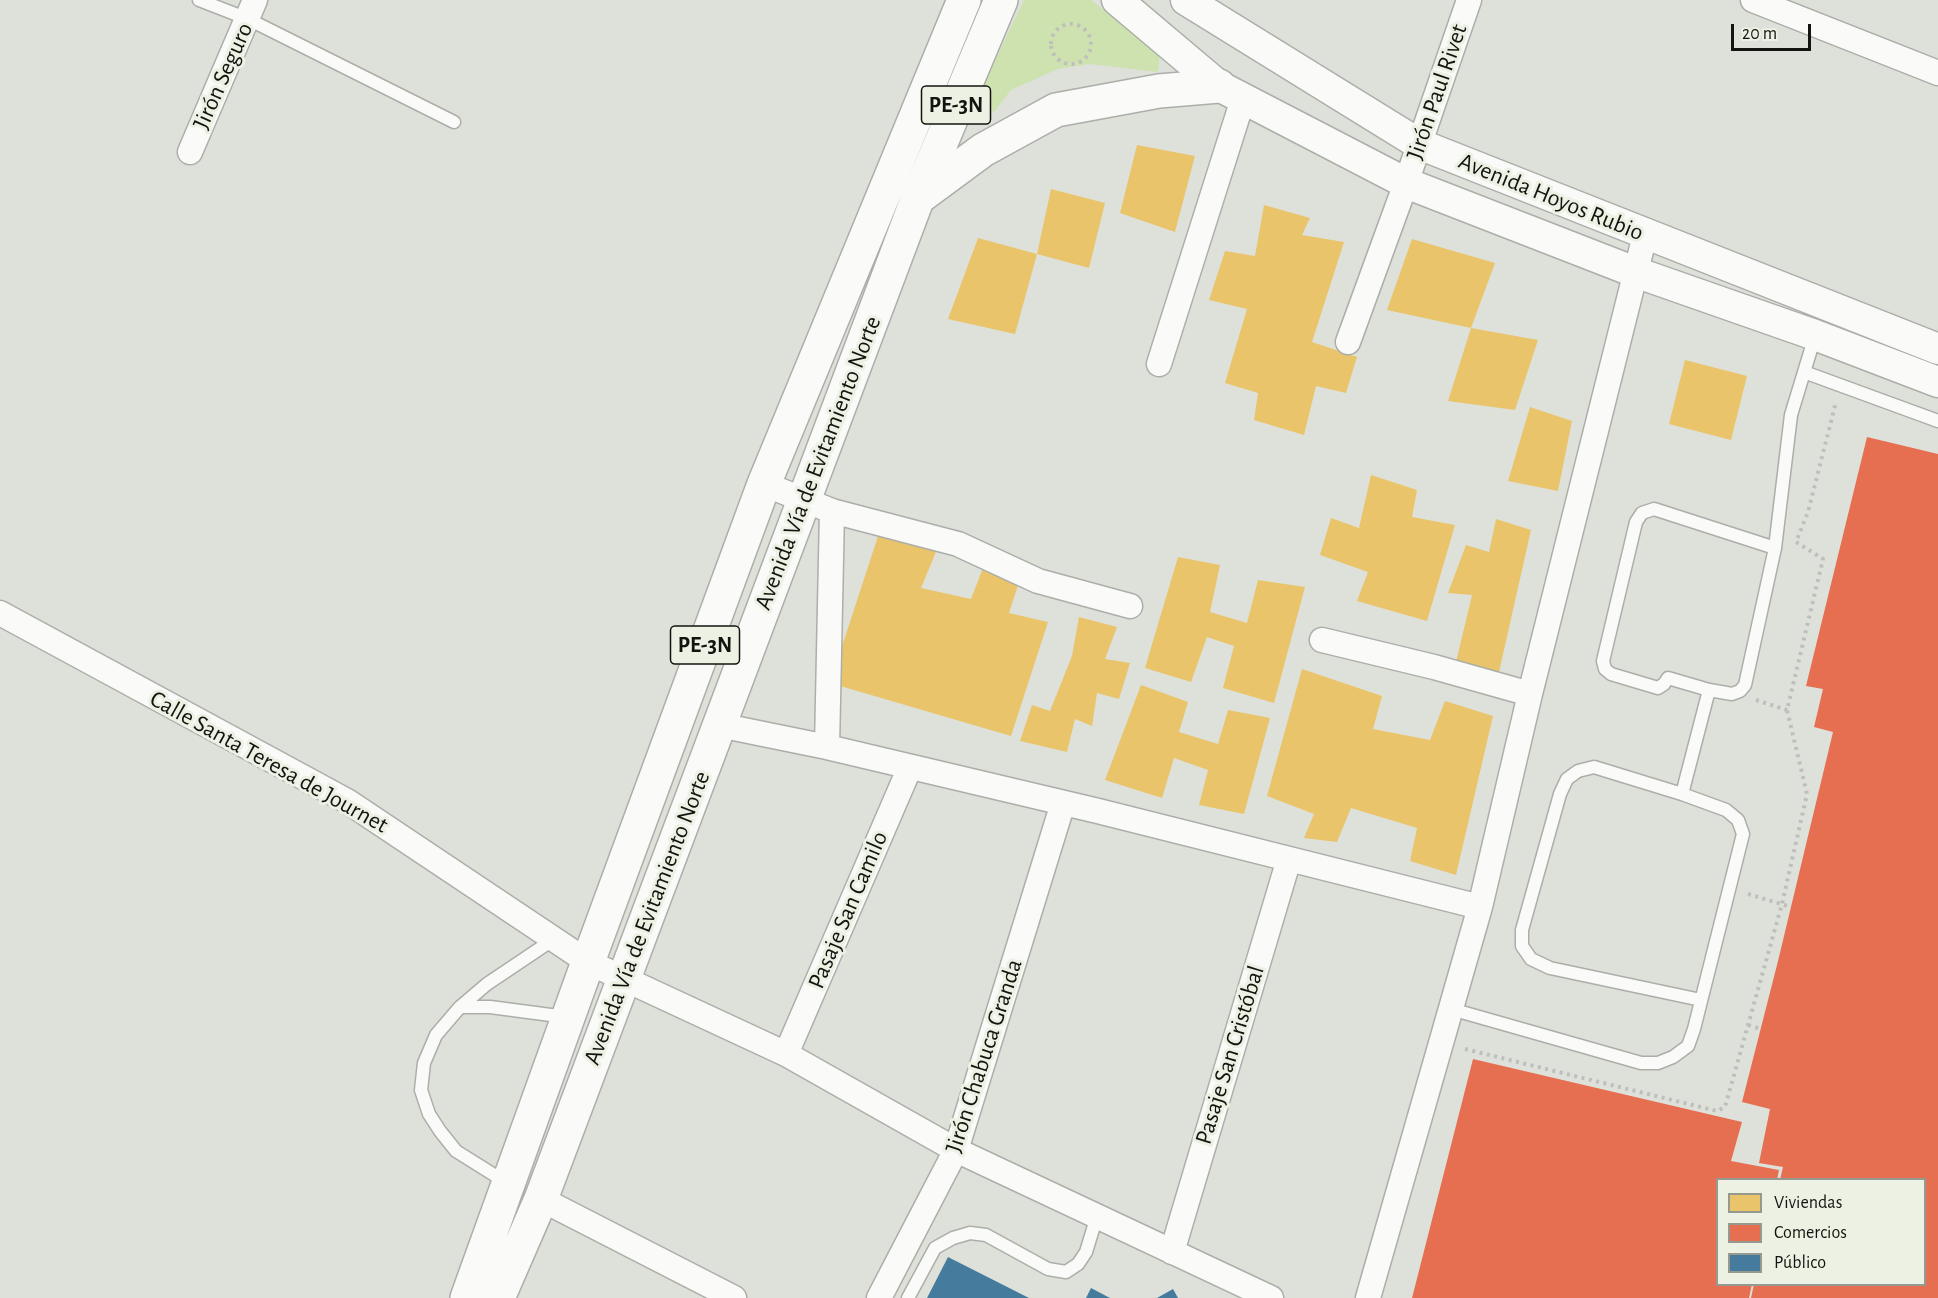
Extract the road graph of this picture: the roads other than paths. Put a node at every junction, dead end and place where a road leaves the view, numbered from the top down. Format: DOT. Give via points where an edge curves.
graph roads {
  1 [pos="199,0"];
  2 [pos="964,0"];
  3 [pos="1001,0"];
  4 [pos="1116,0"];
  5 [pos="1469,0"];
  6 [pos="1753,0"];
  7 [pos="1193,2"];
  8 [pos="252,10"];
  9 [pos="1938,73"];
  10 [pos="1231,93"];
  11 [pos="454,122"];
  12 [pos="1419,144"];
  13 [pos="190,152"];
  14 [pos="1406,183"];
  15 [pos="916,200"];
  16 [pos="1645,234"];
  17 [pos="1635,272"];
  18 [pos="1815,335"];
  19 [pos="1348,342"];
  20 [pos="1938,349"];
  21 [pos="1159,364"];
  22 [pos="1804,372"];
  23 [pos="1938,382"];
  24 [pos="1938,421"];
  25 [pos="764,484"];
  26 [pos="818,506"];
  27 [pos="1775,548"];
  28 [pos="1130,606"];
  29 [pos="0,613"];
  30 [pos="1322,640"];
  31 [pos="1709,690"];
  32 [pos="1530,694"];
  33 [pos="719,725"];
  34 [pos="827,747"];
  35 [pos="910,767"];
  36 [pos="1682,794"];
  37 [pos="1063,803"];
  38 [pos="1289,859"];
  39 [pos="1480,907"];
  40 [pos="554,939"];
  41 [pos="588,962"];
  42 [pos="623,978"];
  43 [pos="1701,1000"];
  44 [pos="460,1007"];
  45 [pos="1451,1009"];
  46 [pos="568,1018"];
  47 [pos="786,1054"];
  48 [pos="956,1150"];
  49 [pos="508,1183"];
  50 [pos="541,1199"];
  51 [pos="1097,1216"];
  52 [pos="1172,1251"];
  53 [pos="467,1298"];
  54 [pos="498,1298"];
  55 [pos="734,1298"];
  56 [pos="879,1298"];
  57 [pos="908,1298"];
  58 [pos="1270,1298"];
  59 [pos="1368,1298"];
  1 -- 8 [label="lane"];
  2 -- 25 [label="highway, Avenida Vía de Evitamiento Norte / PE-3N"];
  3 -- 15 [label="highway, Avenida Vía de Evitamiento Norte / PE-3N"];
  4 -- 10 [label="street"];
  5 -- 12 [label="street, Jirón Paul Rivet"];
  6 -- 9 [label="street"];
  7 -- 12 [label="street, Avenida Hoyos Rubio"];
  8 -- 11 [label="lane"];
  8 -- 13 [label="street, Jirón Seguro"];
  10 -- 14 [label="street"];
  10 -- 15 [label="highway" via="1159,91 1056,110 983,150"];
  10 -- 21 [label="street"];
  12 -- 14 [label="street, Jirón Paul Rivet"];
  12 -- 16 [label="street, Avenida Hoyos Rubio"];
  14 -- 17 [label="street"];
  14 -- 19 [label="street, Jirón Paul Rivet"];
  15 -- 26 [label="highway, Avenida Vía de Evitamiento Norte / PE-3N"];
  16 -- 17 [label="street"];
  16 -- 20 [label="street, Avenida Hoyos Rubio"];
  17 -- 18 [label="street"];
  17 -- 32 [label="street"];
  18 -- 22 [label="lane"];
  18 -- 23 [label="street"];
  22 -- 24 [label="lane"];
  22 -- 27 [label="lane" via="1791,416"];
  25 -- 26 [label="street"];
  25 -- 41 [label="highway, Avenida Vía de Evitamiento Norte / PE-3N"];
  26 -- 28 [label="street" via="958,544 1038,581"];
  26 -- 33 [label="highway, Avenida Vía de Evitamiento Norte / PE-3N"];
  26 -- 34 [label="street"];
  27 -- 31 [label="lane" via="1745,685 1732,694"];
  27 -- 31 [label="lane" via="1654,509 1642,513 1636,522 1603,661 1605,669 1658,688 1668,678"];
  29 -- 40 [label="street, Calle Santa Teresa de Journet" via="347,801"];
  30 -- 32 [label="street"];
  31 -- 36 [label="lane"];
  32 -- 39 [label="street"];
  33 -- 34 [label="street"];
  33 -- 42 [label="highway, Avenida Vía de Evitamiento Norte / PE-3N"];
  34 -- 35 [label="street"];
  35 -- 37 [label="street"];
  35 -- 47 [label="street, Pasaje San Camilo"];
  36 -- 43 [label="lane" via="1726,810 1738,820 1743,834"];
  36 -- 43 [label="lane" via="1594,767 1567,779 1522,930 1522,946 1531,959 1550,968"];
  37 -- 38 [label="street"];
  37 -- 48 [label="street, Jirón Chabuca Granda"];
  38 -- 39 [label="street"];
  38 -- 52 [label="street, Pasaje San Cristóbal"];
  39 -- 45 [label="street"];
  40 -- 41 [label="street, Calle Santa Teresa de Journet"];
  40 -- 44 [label="lane"];
  41 -- 42 [label="street, Calle Santa Teresa de Journet"];
  41 -- 46 [label="highway, Avenida Vía de Evitamiento Norte / PE-3N"];
  42 -- 47 [label="street, Calle Santa Teresa de Journet"];
  42 -- 50 [label="highway, Avenida Vía de Evitamiento Norte / PE-3N"];
  43 -- 45 [label="lane" via="1688,1046 1673,1057 1649,1063"];
  44 -- 46 [label="lane" via="490,1007"];
  44 -- 49 [label="lane" via="436,1035 424,1063 421,1090 429,1114 456,1150"];
  45 -- 59 [label="street"];
  46 -- 49 [label="highway, Avenida Vía de Evitamiento Norte / PE-3N"];
  47 -- 48 [label="street, Calle Santa Teresa de Journet"];
  48 -- 51 [label="street, Calle Santa Teresa de Journet"];
  48 -- 56 [label="street, Jirón Chabuca Granda"];
  49 -- 53 [label="highway, Avenida Vía de Evitamiento Norte / PE-3N"];
  50 -- 54 [label="highway, Avenida Vía de Evitamiento Norte / PE-3N"];
  50 -- 55 [label="street"];
  51 -- 52 [label="street, Calle Santa Teresa de Journet"];
  51 -- 57 [label="lane" via="1086,1252 1066,1272 1048,1269 986,1235 970,1233 935,1248"];
  52 -- 58 [label="street, Calle Santa Teresa de Journet"];
}
